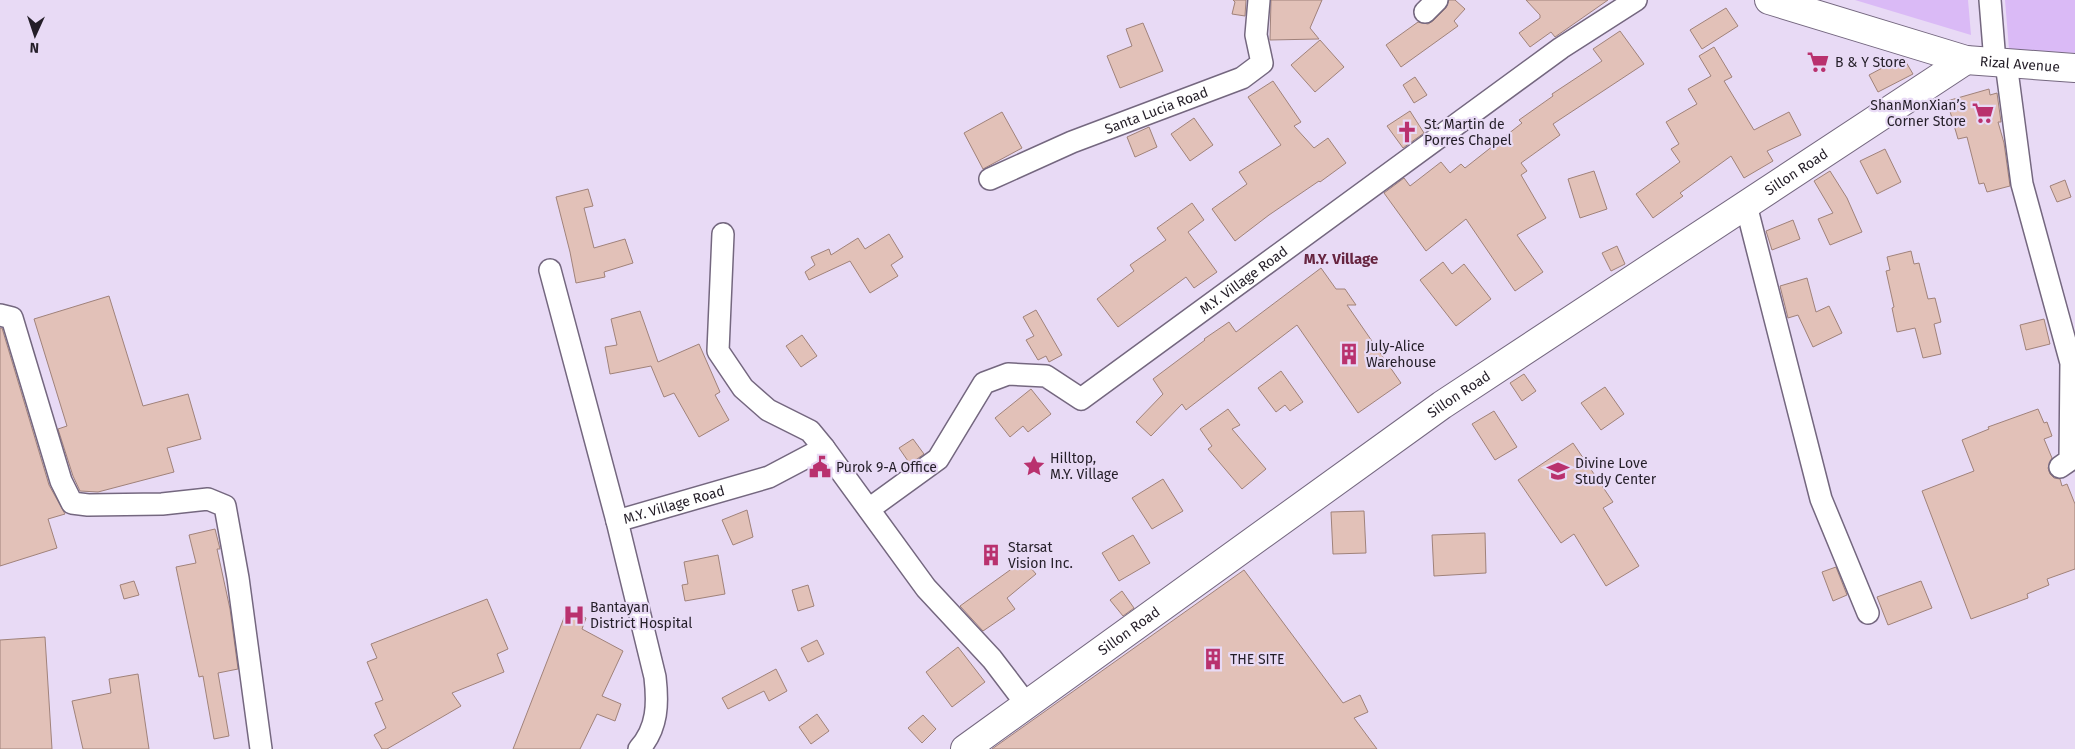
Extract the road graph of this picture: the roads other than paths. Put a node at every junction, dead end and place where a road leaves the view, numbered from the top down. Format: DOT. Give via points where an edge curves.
graph roads {
  1 [pos="1259,0"];
  2 [pos="1636,0"];
  3 [pos="1769,0"];
  4 [pos="1990,0"];
  5 [pos="1966,60"];
  6 [pos="2000,63"];
  7 [pos="2075,68"];
  8 [pos="990,179"];
  9 [pos="1746,205"];
  10 [pos="723,234"];
  11 [pos="550,270"];
  12 [pos="0,315"];
  13 [pos="824,448"];
  14 [pos="2060,467"];
  15 [pos="869,509"];
  16 [pos="617,521"];
  17 [pos="1868,613"];
  18 [pos="1027,705"];
  19 [pos="261,749"];
  20 [pos="639,749"];
  21 [pos="965,749"];
  1 -- 8 [label="street, Santa Lucia Road" via="1256,35 1262,63 1242,78 1072,142"];
  2 -- 15 [label="street, M.Y. Village Road" via="1561,48 1081,399 1046,376 1008,374 984,383 938,459"];
  3 -- 5 [label="main road, Rizal Avenue"];
  4 -- 6 [label="street"];
  5 -- 6 [label="main road, Rizal Avenue"];
  5 -- 9 [label="main road, Sillon Road"];
  6 -- 7 [label="main road, Rizal Avenue"];
  6 -- 14 [label="street" via="2022,184 2071,363 2070,460"];
  9 -- 17 [label="street" via="1821,499"];
  9 -- 18 [label="main road, Sillon Road" via="1442,405"];
  10 -- 13 [label="street" via="718,351 742,388 768,410 810,431"];
  11 -- 16 [label="street"];
  12 -- 19 [label="street" via="12,318 61,481 72,503 162,504 208,499 225,506"];
  13 -- 15 [label="street"];
  13 -- 16 [label="street, M.Y. Village Road" via="769,477"];
  15 -- 18 [label="street" via="926,588 992,659"];
  16 -- 20 [label="street, M.Y. Village Road" via="655,677 658,702 654,723"];
  18 -- 21 [label="main road, Sillon Road"];
}
